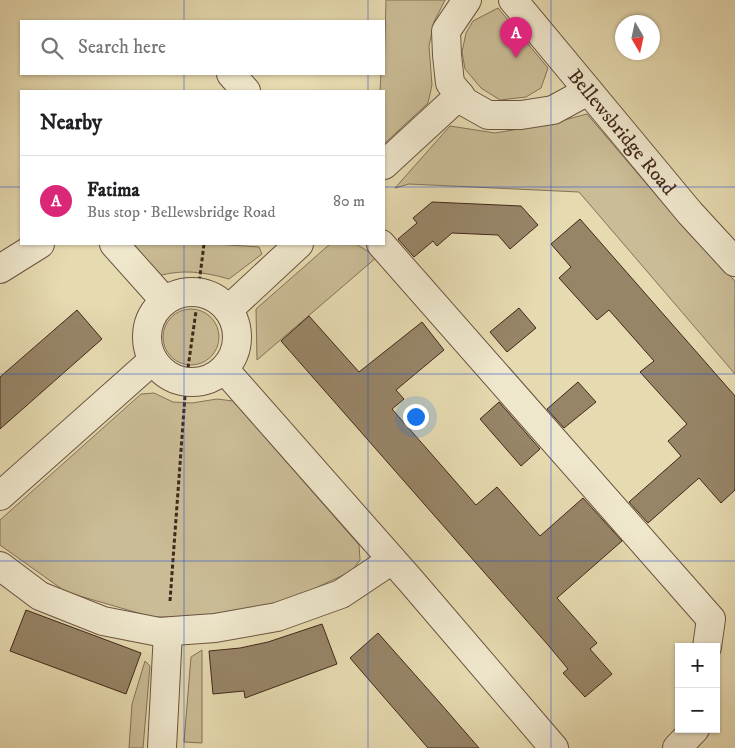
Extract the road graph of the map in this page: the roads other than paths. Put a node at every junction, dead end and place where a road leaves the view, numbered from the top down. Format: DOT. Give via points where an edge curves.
graph roads {
  1 [pos="467,0"];
  2 [pos="513,0"];
  3 [pos="232,75"];
  4 [pos="245,90"];
  5 [pos="588,91"];
  6 [pos="460,95"];
  7 [pos="385,164"];
  8 [pos="38,245"];
  9 [pos="115,245"];
  10 [pos="298,245"];
  11 [pos="382,245"];
  12 [pos="735,262"];
  13 [pos="0,269"];
  14 [pos="165,301"];
  15 [pos="228,310"];
  16 [pos="152,360"];
  17 [pos="224,369"];
  18 [pos="0,496"];
  19 [pos="392,560"];
  20 [pos="0,566"];
  21 [pos="168,632"];
  22 [pos="708,643"];
  23 [pos="691,733"];
  24 [pos="162,748"];
  25 [pos="554,748"];
  26 [pos="677,748"];
  1 -- 6 [label="street" via="446,31 450,83"];
  2 -- 5 [label="street, Bellewsbridge Road"];
  3 -- 4 [label="street"];
  5 -- 6 [label="street" via="553,110 521,115 488,115 465,102"];
  5 -- 12 [label="street, Bellewsbridge Road"];
  6 -- 7 [label="street"];
  8 -- 13 [label="street"];
  9 -- 14 [label="street"];
  10 -- 15 [label="street"];
  11 -- 22 [label="street" via="711,619"];
  14 -- 15 [label="street" via="181,293 198,293 214,298"];
  14 -- 16 [label="street" via="154,312 147,328"];
  15 -- 17 [label="street" via="235,324 237,340 233,356"];
  16 -- 17 [label="street" via="167,376 186,382 207,380"];
  16 -- 18 [label="street"];
  17 -- 19 [label="street"];
  19 -- 21 [label="street" via="341,594 277,617"];
  19 -- 25 [label="street"];
  20 -- 21 [label="street" via="40,596 103,621"];
  21 -- 24 [label="street"];
  23 -- 26 [label="street"];
}
